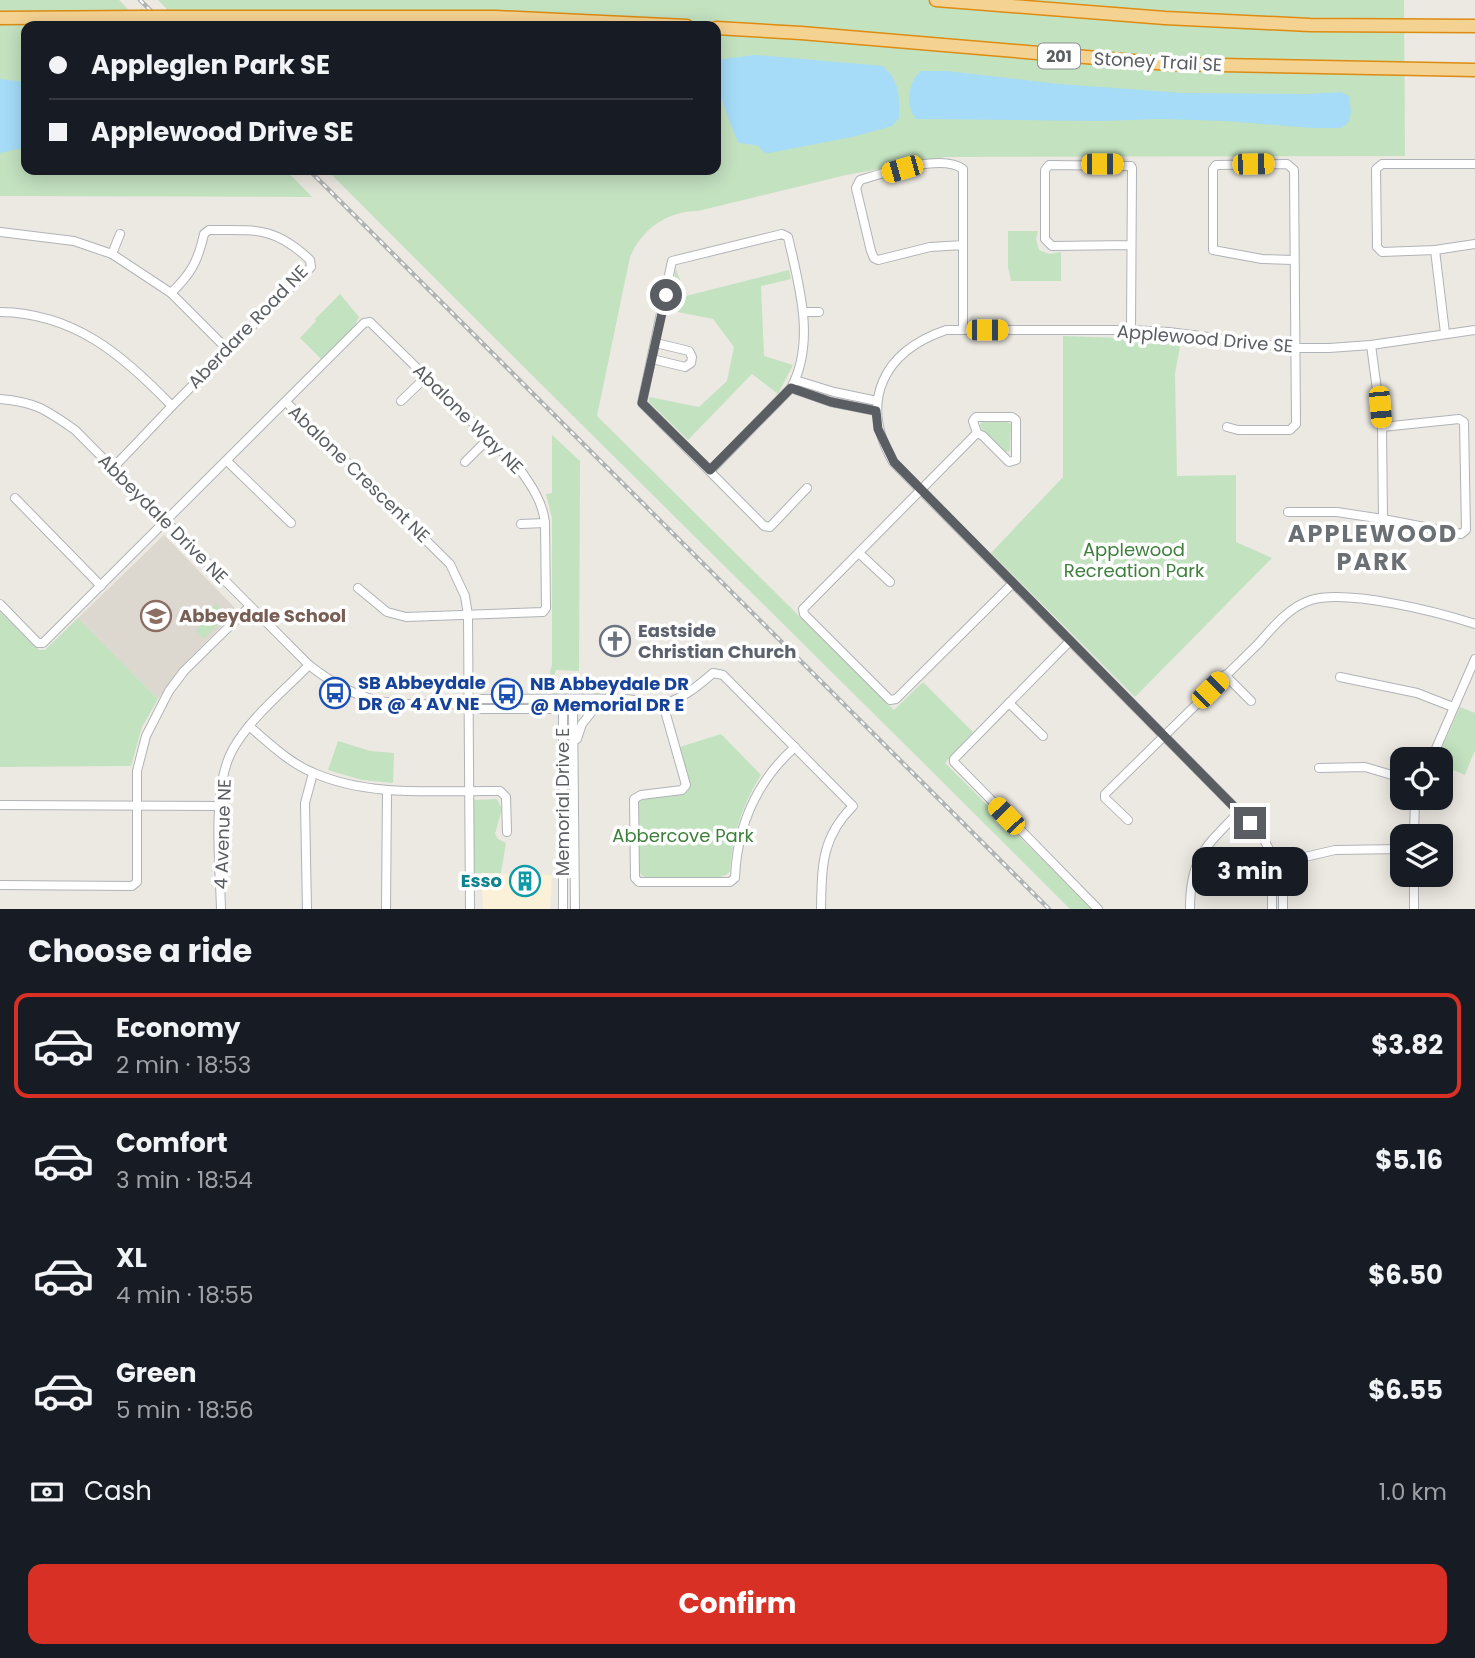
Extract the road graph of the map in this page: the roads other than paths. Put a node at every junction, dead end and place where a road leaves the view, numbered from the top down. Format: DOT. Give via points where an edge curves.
graph roads {
  1 [pos="936,0"];
  2 [pos="0,18"];
  3 [pos="1475,19"];
  4 [pos="601,21"];
  5 [pos="1387,25"];
  6 [pos="1475,26"];
  7 [pos="721,28"];
  8 [pos="1475,70"];
  9 [pos="1475,163"];
  10 [pos="0,232"];
  11 [pos="120,234"];
  12 [pos="1475,244"];
  13 [pos="963,245"];
  14 [pos="1131,245"];
  15 [pos="1435,250"];
  16 [pos="112,254"];
  17 [pos="1293,260"];
  18 [pos="171,293"];
  19 [pos="0,312"];
  20 [pos="804,312"];
  21 [pos="820,312"];
  22 [pos="963,330"];
  23 [pos="1131,330"];
  24 [pos="1475,330"];
  25 [pos="1445,333"];
  26 [pos="656,343"];
  27 [pos="1371,345"];
  28 [pos="1294,348"];
  29 [pos="228,350"];
  30 [pos="652,359"];
  31 [pos="426,377"];
  32 [pos="793,384"];
  33 [pos="834,392"];
  34 [pos="0,399"];
  35 [pos="401,401"];
  36 [pos="877,401"];
  37 [pos="286,402"];
  38 [pos="831,402"];
  39 [pos="172,406"];
  40 [pos="876,411"];
  41 [pos="1227,427"];
  42 [pos="1382,427"];
  43 [pos="977,433"];
  44 [pos="489,438"];
  45 [pos="227,461"];
  46 [pos="465,462"];
  47 [pos="113,468"];
  48 [pos="710,470"];
  49 [pos="807,488"];
  50 [pos="921,490"];
  51 [pos="15,498"];
  52 [pos="1288,512"];
  53 [pos="1383,519"];
  54 [pos="165,522"];
  55 [pos="290,523"];
  56 [pos="545,523"];
  57 [pos="521,524"];
  58 [pos="859,553"];
  59 [pos="890,582"];
  60 [pos="1012,584"];
  61 [pos="101,586"];
  62 [pos="358,588"];
  63 [pos="0,604"];
  64 [pos="250,606"];
  65 [pos="468,615"];
  66 [pos="1475,624"];
  67 [pos="1070,641"];
  68 [pos="1475,659"];
  69 [pos="309,665"];
  70 [pos="1225,675"];
  71 [pos="1340,677"];
  72 [pos="568,699"];
  73 [pos="1251,701"];
  74 [pos="1009,703"];
  75 [pos="468,704"];
  76 [pos="645,704"];
  77 [pos="663,704"];
  78 [pos="1453,708"];
  79 [pos="563,709"];
  80 [pos="574,709"];
  81 [pos="594,709"];
  82 [pos="249,726"];
  83 [pos="1043,736"];
  84 [pos="1163,737"];
  85 [pos="575,745"];
  86 [pos="795,747"];
  87 [pos="1436,747"];
  88 [pos="1319,768"];
  89 [pos="313,773"];
  90 [pos="1390,774"];
  91 [pos="387,790"];
  92 [pos="471,791"];
  93 [pos="0,805"];
  94 [pos="136,806"];
  95 [pos="220,806"];
  96 [pos="1239,812"];
  97 [pos="1128,820"];
  98 [pos="507,832"];
  99 [pos="1390,849"];
  100 [pos="1275,864"];
  101 [pos="0,885"];
  102 [pos="1414,887"];
  103 [pos="470,908"];
  104 [pos="220,909"];
  105 [pos="306,909"];
  106 [pos="386,909"];
  107 [pos="563,909"];
  108 [pos="575,909"];
  109 [pos="821,909"];
  110 [pos="1098,909"];
  111 [pos="1190,909"];
  112 [pos="1272,909"];
  113 [pos="1283,909"];
  114 [pos="1414,909"];
  1 -- 5 [label="highway" via="1165,18"];
  2 -- 4 [label="highway, bridge"];
  3 -- 5 [label="highway" via="1400,20"];
  5 -- 6 [label="highway"];
  7 -- 8 [label="highway, Stoney Trail SE / 201" via="1169,64"];
  9 -- 15 [label="street" via="1382,164 1376,169 1377,247 1382,252"];
  10 -- 16 [label="street" via="74,241"];
  11 -- 16 [label="street"];
  12 -- 15 [label="street"];
  13 -- 13 [label="street" via="963,169 957,164 926,165 860,180 856,188 874,258"];
  13 -- 22 [label="street"];
  14 -- 14 [label="street" via="1131,166 1049,165 1045,170 1045,239 1052,246"];
  14 -- 23 [label="street"];
  15 -- 25 [label="street"];
  16 -- 18 [label="street"];
  17 -- 17 [label="street" via="1294,170 1287,164 1216,165 1213,250"];
  17 -- 28 [label="street"];
  18 -- 29 [label="street"];
  18 -- 29 [label="street, Aberdare Road NE" via="187,278 209,230 278,236 310,260 311,267"];
  19 -- 39 [label="street" via="42,317 101,342 124,358"];
  20 -- 21 [label="street"];
  20 -- 26 [label="street" via="788,237 782,234 672,261"];
  20 -- 32 [label="street" via="802,351"];
  22 -- 23 [label="street, Applewood Drive SE"];
  22 -- 36 [label="street, Applewood Drive SE" via="929,336 902,354 881,385"];
  23 -- 28 [label="street, Applewood Drive SE"];
  24 -- 25 [label="street, Applewood Drive SE"];
  25 -- 27 [label="street, Applewood Drive SE"];
  26 -- 30 [label="street"];
  26 -- 30 [label="street" via="689,351 691,363 685,368"];
  27 -- 28 [label="street, Applewood Drive SE"];
  27 -- 42 [label="street"];
  28 -- 41 [label="street" via="1296,424 1290,430"];
  29 -- 39 [label="street, Aberdare Road NE"];
  30 -- 48 [label="street" via="642,403"];
  31 -- 35 [label="street"];
  31 -- 37 [label="street, Abalone Way NE" via="370,322 364,323"];
  31 -- 44 [label="street, Abalone Way NE"];
  32 -- 33 [label="street"];
  32 -- 38 [label="street"];
  32 -- 48 [label="street"];
  33 -- 36 [label="street"];
  33 -- 38 [label="street"];
  34 -- 47 [label="street, Abbeydale Drive NE" via="25,401 48,412 75,430"];
  36 -- 40 [label="street, Applewood Drive SE"];
  37 -- 45 [label="street, Abalone Crescent NE"];
  37 -- 65 [label="street, Abalone Crescent NE" via="450,564"];
  38 -- 40 [label="street"];
  39 -- 47 [label="street, Aberdare Road NE"];
  40 -- 50 [label="street, Applewood Drive SE" via="885,447"];
  42 -- 53 [label="street"];
  42 -- 53 [label="street" via="1464,422 1466,530 1461,534"];
  43 -- 43 [label="street" via="976,417 1016,420 1016,460 1010,462"];
  43 -- 50 [label="street"];
  44 -- 46 [label="street"];
  44 -- 56 [label="street, Abalone Way NE" via="527,479"];
  45 -- 54 [label="street, Abalone Crescent NE"];
  45 -- 55 [label="street"];
  47 -- 54 [label="street, Abbeydale Drive NE"];
  48 -- 49 [label="street" via="764,526 770,527"];
  50 -- 58 [label="street"];
  50 -- 60 [label="street, Applewood Drive SE"];
  51 -- 61 [label="street"];
  52 -- 53 [label="street" via="1337,512"];
  54 -- 61 [label="street, Abalone Crescent NE"];
  54 -- 64 [label="street, Abbeydale Drive NE"];
  56 -- 57 [label="street"];
  56 -- 65 [label="street, Abalone Way NE" via="543,612"];
  58 -- 59 [label="street"];
  58 -- 60 [label="street" via="803,608 804,614 890,700"];
  60 -- 67 [label="street, Applewood Drive SE"];
  61 -- 63 [label="street, Abalone Crescent NE" via="43,643"];
  62 -- 65 [label="street" via="387,612 406,618"];
  64 -- 69 [label="street, Abbeydale Drive NE"];
  64 -- 94 [label="street" via="184,671 154,716 137,771"];
  65 -- 75 [label="street, Abalone Crescent NE"];
  66 -- 70 [label="street" via="1415,608 1340,597 1312,600 1277,622"];
  67 -- 74 [label="street"];
  67 -- 84 [label="street, Applewood Drive SE"];
  68 -- 78 [label="street"];
  69 -- 75 [label="street, Abbeydale Drive NE" via="331,683 369,700"];
  69 -- 82 [label="street, 4 Avenue NE"];
  70 -- 73 [label="street"];
  70 -- 84 [label="street"];
  71 -- 78 [label="street" via="1417,693"];
  72 -- 75 [label="street, Abbeydale Drive NE" via="482,699"];
  72 -- 76 [label="street, Abbeydale Drive NE" via="631,699"];
  72 -- 79 [label="street, Memorial Drive E"];
  72 -- 80 [label="street, Memorial Drive E"];
  74 -- 83 [label="street"];
  74 -- 110 [label="street" via="954,762"];
  75 -- 79 [label="street, Abbeydale Drive NE" via="480,709"];
  75 -- 92 [label="street, Abalone Crescent NE"];
  76 -- 77 [label="street"];
  76 -- 81 [label="street, Abbeydale Drive NE" via="631,709"];
  77 -- 86 [label="street" via="691,691 713,673 723,675"];
  77 -- 86 [label="street" via="686,785 682,790 634,799 635,878 639,883 730,882 735,878 743,823 755,796 779,761"];
  78 -- 87 [label="street"];
  79 -- 80 [label="street, Abbeydale Drive NE"];
  79 -- 107 [label="street, Memorial Drive E"];
  80 -- 81 [label="street, Abbeydale Drive NE"];
  80 -- 85 [label="street, Memorial Drive E"];
  81 -- 85 [label="street"];
  82 -- 89 [label="street"];
  82 -- 95 [label="street, 4 Avenue NE" via="232,750"];
  84 -- 96 [label="street, Applewood Drive SE"];
  84 -- 97 [label="street" via="1105,793"];
  85 -- 108 [label="street, Memorial Drive E"];
  86 -- 109 [label="street" via="853,806 834,828 826,848"];
  88 -- 90 [label="street" via="1365,767"];
  89 -- 91 [label="street"];
  89 -- 105 [label="street" via="306,803"];
  91 -- 92 [label="street"];
  91 -- 106 [label="street"];
  92 -- 98 [label="street" via="500,791 506,797"];
  92 -- 103 [label="street, Abalone Crescent NE"];
  93 -- 94 [label="street"];
  94 -- 95 [label="street"];
  94 -- 101 [label="street" via="137,882 132,886"];
  95 -- 104 [label="street, 4 Avenue NE"];
  96 -- 100 [label="street, Applewood Drive SE" via="1261,834"];
  96 -- 111 [label="street" via="1197,859 1190,883"];
  99 -- 100 [label="street" via="1335,850"];
  100 -- 112 [label="street"];
  100 -- 113 [label="street, Applewood Drive SE" via="1283,877"];
  102 -- 114 [label="street"];
}
